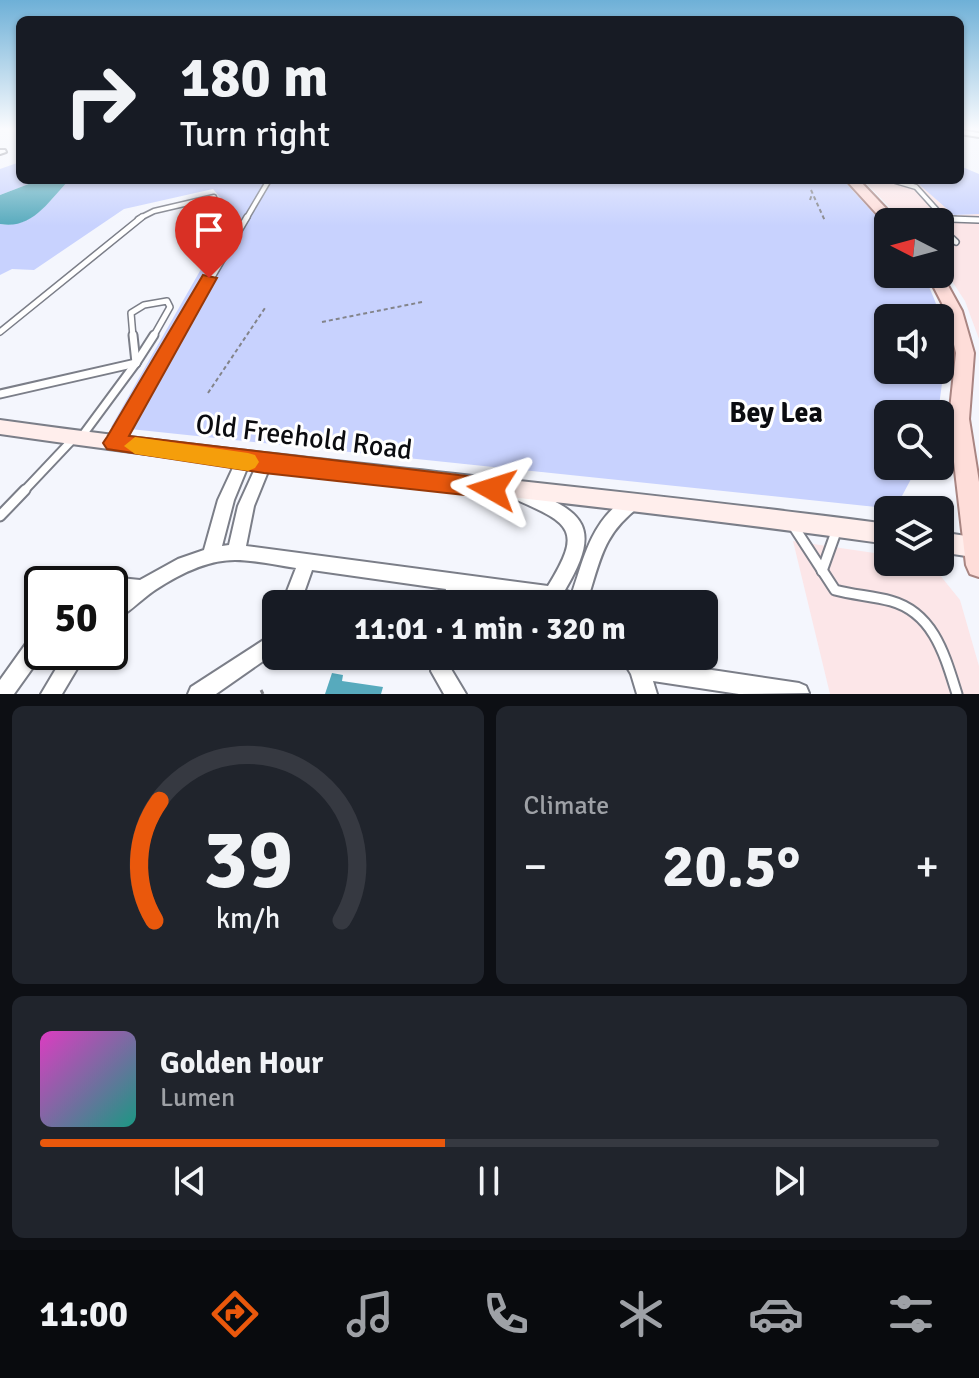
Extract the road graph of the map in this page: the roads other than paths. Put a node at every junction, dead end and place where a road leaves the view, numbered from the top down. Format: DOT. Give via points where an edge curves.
graph roads {
  1 [pos="267,184"];
  2 [pos="856,184"];
  3 [pos="906,184"];
  4 [pos="214,197"];
  5 [pos="879,208"];
  6 [pos="935,208"];
  7 [pos="954,219"];
  8 [pos="979,220"];
  9 [pos="942,288"];
  10 [pos="0,332"];
  11 [pos="136,363"];
  12 [pos="0,394"];
  13 [pos="0,427"];
  14 [pos="77,438"];
  15 [pos="114,443"];
  16 [pos="254,462"];
  17 [pos="511,491"];
  18 [pos="634,501"];
  19 [pos="0,516"];
  20 [pos="790,520"];
  21 [pos="839,526"];
  22 [pos="874,532"];
  23 [pos="954,546"];
  24 [pos="236,552"];
  25 [pos="212,553"];
  26 [pos="977,553"];
  27 [pos="307,562"];
  28 [pos="822,571"];
  29 [pos="456,583"];
  30 [pos="128,587"];
  31 [pos="139,588"];
  32 [pos="296,590"];
  33 [pos="455,590"];
  34 [pos="512,590"];
  35 [pos="555,590"];
  36 [pos="582,590"];
  37 [pos="128,598"];
  38 [pos="262,651"];
  39 [pos="24,663"];
  40 [pos="66,670"];
  41 [pos="441,670"];
  42 [pos="638,670"];
  43 [pos="677,670"];
  44 [pos="799,693"];
  45 [pos="2,694"];
  46 [pos="51,694"];
  47 [pos="198,694"];
  48 [pos="456,694"];
  49 [pos="647,694"];
  50 [pos="957,694"];
  1 -- 15 [label="lane"];
  2 -- 5 [label="main road"];
  3 -- 6 [label="lane" via="916,187"];
  4 -- 10 [label="lane" via="134,221"];
  7 -- 8 [label="lane"];
  9 -- 26 [label="main road" via="965,353 959,419"];
  11 -- 11 [label="lane" via="170,307 167,301 131,313"];
  11 -- 12 [label="lane"];
  11 -- 14 [label="lane"];
  13 -- 14 [label="main road, Old Freehold Road"];
  14 -- 15 [label="main road, Old Freehold Road"];
  14 -- 19 [label="lane"];
  15 -- 16 [label="main road, Old Freehold Road"];
  16 -- 17 [label="main road, Old Freehold Road"];
  16 -- 24 [label="street"];
  16 -- 25 [label="street" via="226,500"];
  17 -- 18 [label="main road, Old Freehold Road"];
  17 -- 35 [label="street" via="562,511 574,522 573,557"];
  18 -- 20 [label="main road, Old Freehold Road"];
  18 -- 36 [label="street" via="608,520 598,536"];
  20 -- 21 [label="main road, Old Freehold Road"];
  20 -- 28 [label="lane"];
  21 -- 22 [label="main road, Old Freehold Road"];
  21 -- 28 [label="lane"];
  23 -- 26 [label="main road"];
  24 -- 25 [label="street"];
  24 -- 27 [label="street"];
  25 -- 31 [label="street"];
  27 -- 29 [label="street"];
  27 -- 32 [label="street"];
  28 -- 50 [label="lane" via="835,590 897,603 919,614 937,633"];
  29 -- 33 [label="street"];
  29 -- 34 [label="street"];
  30 -- 31 [label="street"];
  31 -- 37 [label="street"];
  38 -- 47 [label="street"];
  39 -- 45 [label="street"];
  40 -- 46 [label="street"];
  41 -- 48 [label="street"];
  42 -- 49 [label="street"];
  43 -- 44 [label="street"];
}
